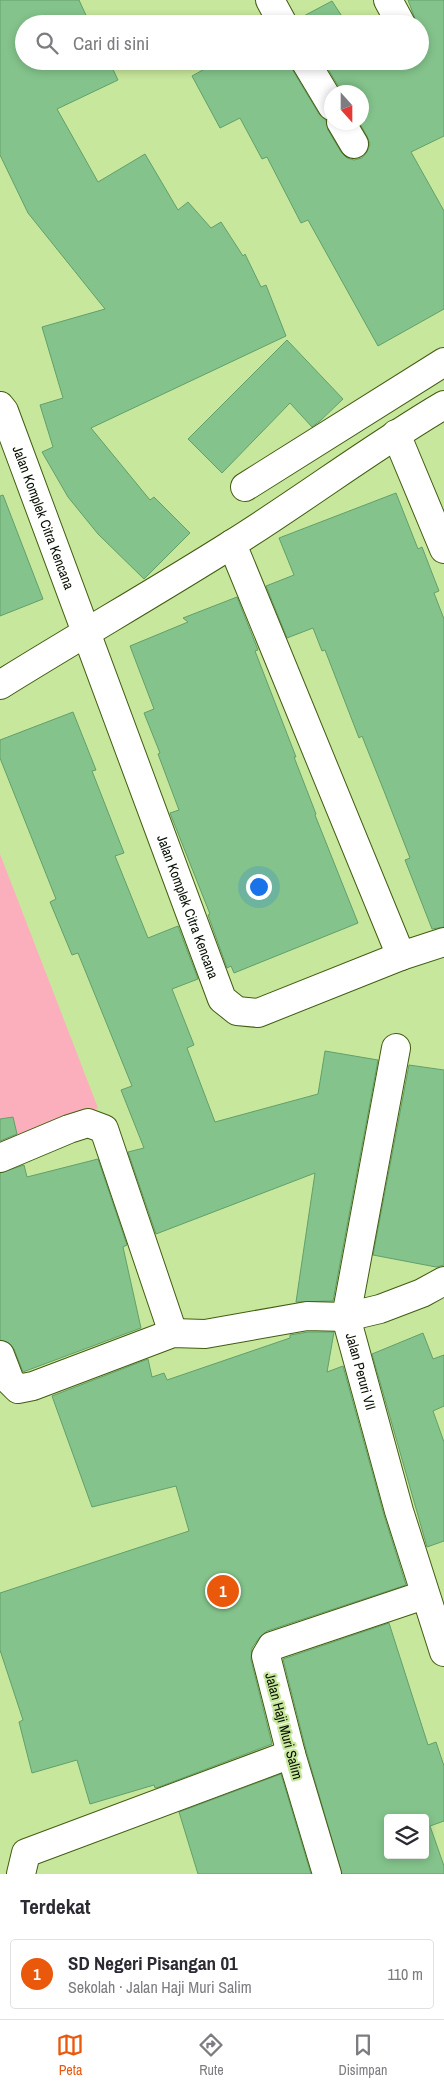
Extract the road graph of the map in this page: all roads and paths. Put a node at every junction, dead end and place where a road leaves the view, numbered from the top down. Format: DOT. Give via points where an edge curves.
graph roads {
  1 [pos="270,0"];
  2 [pos="388,0"];
  3 [pos="279,15"];
  4 [pos="396,15"];
  5 [pos="311,70"];
  6 [pos="324,92"];
  7 [pos="444,362"];
  8 [pos="444,405"];
  9 [pos="0,406"];
  10 [pos="396,434"];
  11 [pos="245,487"];
  12 [pos="232,544"];
  13 [pos="444,548"];
  14 [pos="86,631"];
  15 [pos="0,685"];
  16 [pos="444,942"];
  17 [pos="401,956"];
  18 [pos="396,1048"];
  19 [pos="0,1158"];
  20 [pos="444,1281"];
  21 [pos="346,1317"];
  22 [pos="172,1333"];
  23 [pos="0,1355"];
  24 [pos="424,1595"];
  25 [pos="444,1652"];
  26 [pos="291,1754"];
  27 [pos="21,1874"];
  28 [pos="327,1874"];
  1 -- 3 [label="street"];
  2 -- 4 [label="street"];
  5 -- 6 [label="street"];
  7 -- 11 [label="street"];
  8 -- 10 [label="street"];
  9 -- 14 [label="street, Jalan Komplek Citra Kencana"];
  10 -- 12 [label="street"];
  10 -- 13 [label="street"];
  12 -- 14 [label="street"];
  12 -- 17 [label="street"];
  14 -- 15 [label="street"];
  14 -- 17 [label="street, Jalan Komplek Citra Kencana" via="222,999 237,1011 258,1013"];
  16 -- 17 [label="street, Jalan Komplek Citra Kencana"];
  18 -- 21 [label="street"];
  19 -- 22 [label="street" via="88,1123 104,1130"];
  20 -- 21 [label="street" via="380,1309"];
  21 -- 22 [label="street, Jalan Peruri VII" via="308,1316 205,1334"];
  21 -- 24 [label="street, Jalan Peruri VII"];
  22 -- 23 [label="street, Jalan Peruri VII" via="34,1386 18,1389 10,1381"];
  24 -- 25 [label="street, Jalan Peruri VII"];
  24 -- 26 [label="street, Jalan Haji Muri Salim" via="272,1646 266,1656"];
  26 -- 27 [label="street" via="26,1853"];
  26 -- 28 [label="street, Jalan Haji Muri Salim"];
}
